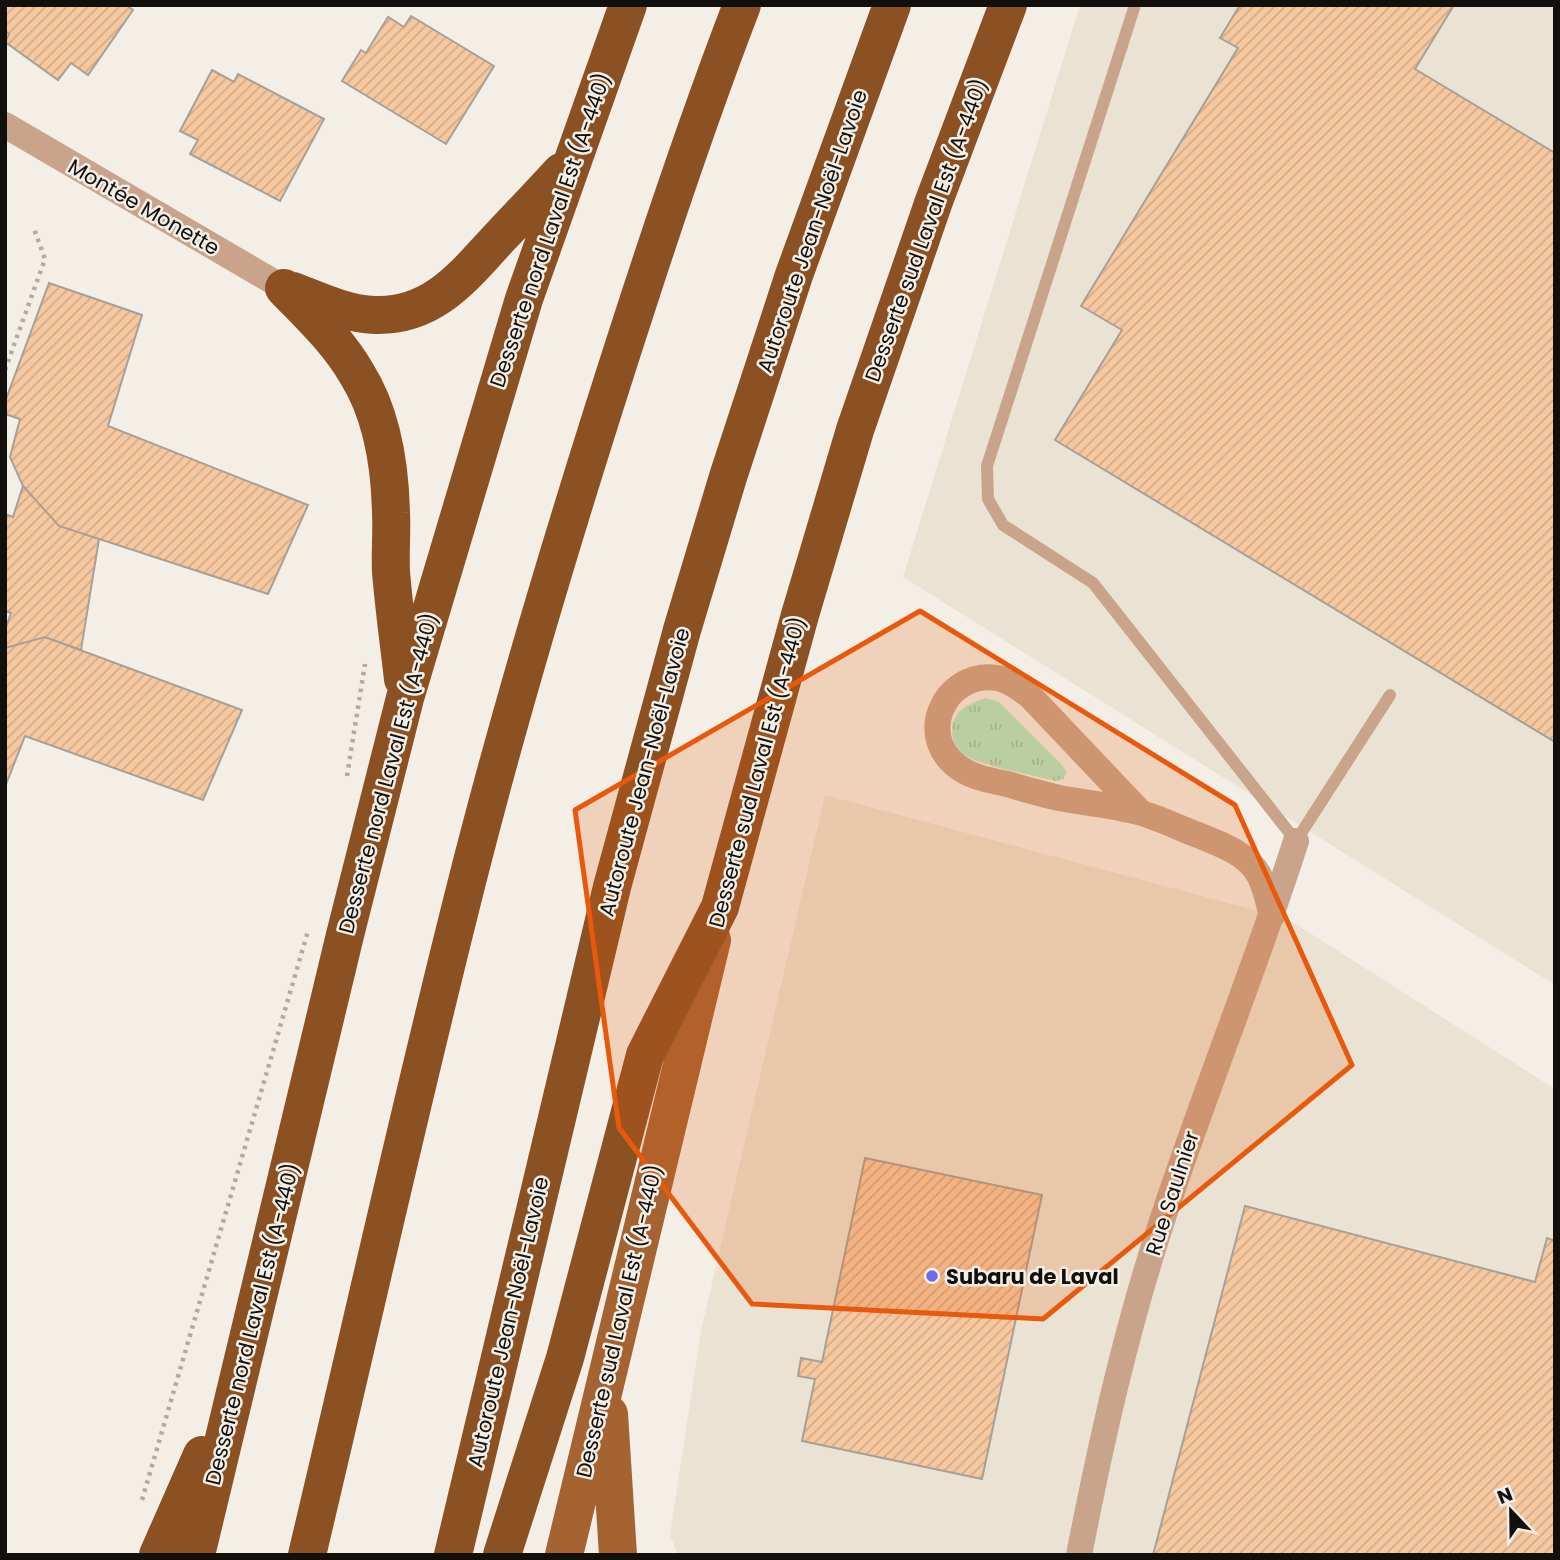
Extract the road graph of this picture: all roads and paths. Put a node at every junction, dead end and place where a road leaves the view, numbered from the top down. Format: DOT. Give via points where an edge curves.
graph roads {
  1 [pos="628,5"];
  2 [pos="742,5"];
  3 [pos="892,5"];
  4 [pos="1008,5"];
  5 [pos="1135,5"];
  6 [pos="5,125"];
  7 [pos="571,162"];
  8 [pos="33,226"];
  9 [pos="284,288"];
  10 [pos="5,370"];
  11 [pos="365,659"];
  12 [pos="1390,695"];
  13 [pos="405,698"];
  14 [pos="1101,771"];
  15 [pos="347,777"];
  16 [pos="1089,803"];
  17 [pos="1140,812"];
  18 [pos="1296,841"];
  19 [pos="720,907"];
  20 [pos="1272,916"];
  21 [pos="310,921"];
  22 [pos="240,1369"];
  23 [pos="606,1376"];
  24 [pos="138,1511"];
  25 [pos="158,1555"];
  26 [pos="196,1555"];
  27 [pos="307,1555"];
  28 [pos="453,1555"];
  29 [pos="502,1555"];
  30 [pos="564,1555"];
  31 [pos="618,1555"];
  32 [pos="1079,1555"];
  1 -- 7 [label="highway, Desserte nord Laval Est (A-440)"];
  2 -- 27 [label="highway" via="608,392 512,716 437,1003"];
  3 -- 28 [label="highway, Autoroute Jean-Noël-Lavoie" via="794,275 682,630 612,887"];
  4 -- 19 [label="highway, Desserte sud Laval Est (A-440)" via="855,430"];
  5 -- 18 [label="lane" via="987,466 988,499 1003,525 1093,583"];
  6 -- 9 [label="street, Montée Monette"];
  7 -- 9 [label="highway" via="462,280 431,301 376,315 338,308"];
  7 -- 13 [label="highway, Desserte nord Laval Est (A-440)" via="500,377"];
  8 -- 10 [label="path" via="45,259"];
  9 -- 13 [label="highway" via="345,356 369,395 377,420 388,472 391,570"];
  11 -- 15 [label="path"];
  12 -- 18 [label="lane"];
  13 -- 22 [label="highway, Desserte nord Laval Est (A-440)"];
  14 -- 16 [label="lane"];
  14 -- 16 [label="street" via="1030,696 998,677 961,686 941,710 938,739 955,766 970,774"];
  14 -- 17 [label="street"];
  16 -- 17 [label="street"];
  17 -- 20 [label="street" via="1245,858 1258,874"];
  18 -- 20 [label="street, Rue Saulnier"];
  19 -- 23 [label="main road, Desserte sud Laval Est (A-440)"];
  19 -- 29 [label="highway" via="645,1055 569,1346"];
  20 -- 32 [label="street, Rue Saulnier" via="1143,1281 1102,1440"];
  21 -- 24 [label="path"];
  22 -- 25 [label="highway"];
  22 -- 26 [label="highway, Desserte nord Laval Est (A-440)"];
  23 -- 30 [label="main road, Desserte sud Laval Est (A-440)"];
  23 -- 31 [label="main road"];
}
